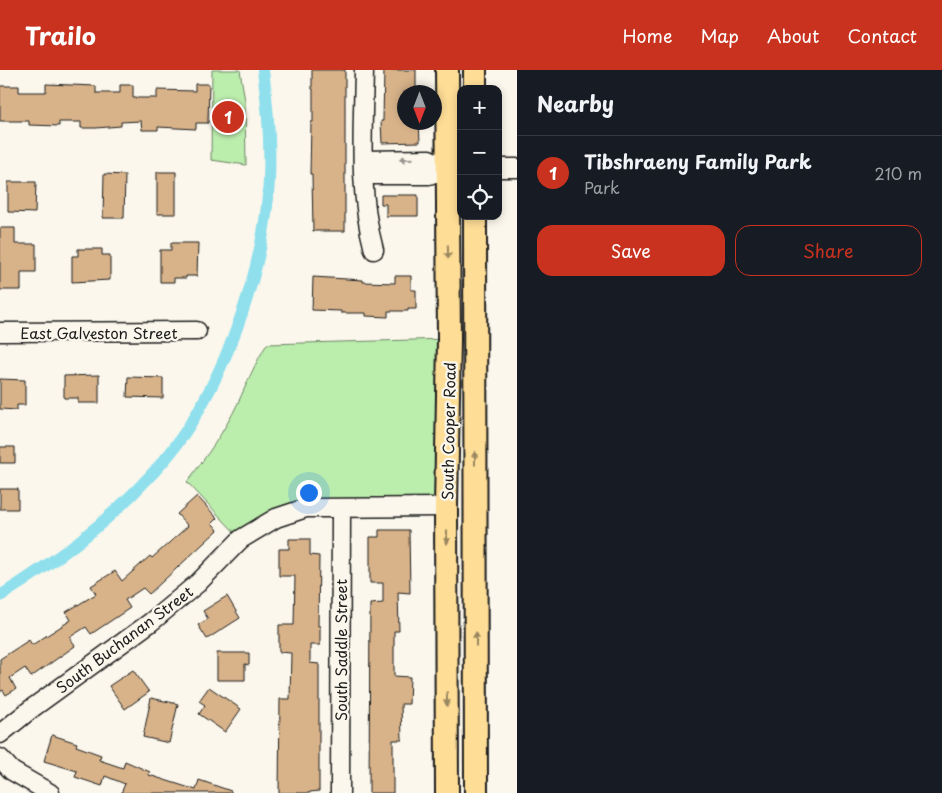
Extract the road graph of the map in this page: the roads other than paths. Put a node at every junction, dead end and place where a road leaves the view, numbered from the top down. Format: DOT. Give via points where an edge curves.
graph roads {
  1 [pos="364,70"];
  2 [pos="447,70"];
  3 [pos="475,70"];
  4 [pos="475,85"];
  5 [pos="363,167"];
  6 [pos="454,168"];
  7 [pos="502,168"];
  8 [pos="517,168"];
  9 [pos="475,220"];
  10 [pos="374,250"];
  11 [pos="197,331"];
  12 [pos="0,332"];
  13 [pos="446,507"];
  14 [pos="475,507"];
  15 [pos="341,508"];
  16 [pos="0,734"];
  17 [pos="0,758"];
  18 [pos="50,793"];
  19 [pos="340,793"];
  20 [pos="447,793"];
  21 [pos="476,793"];
  1 -- 5 [label="street"];
  2 -- 6 [label="main road, South Cooper Road"];
  3 -- 4 [label="main road"];
  5 -- 6 [label="street" via="429,159"];
  5 -- 10 [label="street" via="367,225"];
  6 -- 13 [label="main road, South Cooper Road, one-way"];
  7 -- 8 [label="street"];
  14 -- 9 [label="main road, South Cooper Road, one-way"];
  11 -- 12 [label="street, East Galveston Street"];
  13 -- 14 [label="main road"];
  13 -- 15 [label="street, South Buchanan Street"];
  13 -- 20 [label="main road, South Cooper Road, one-way"];
  21 -- 14 [label="main road, South Cooper Road, one-way"];
  15 -- 16 [label="street, South Buchanan Street" via="306,508 276,518 241,540 198,583 151,622"];
  15 -- 19 [label="street, South Saddle Street"];
  17 -- 18 [label="street" via="12,771"];
}
